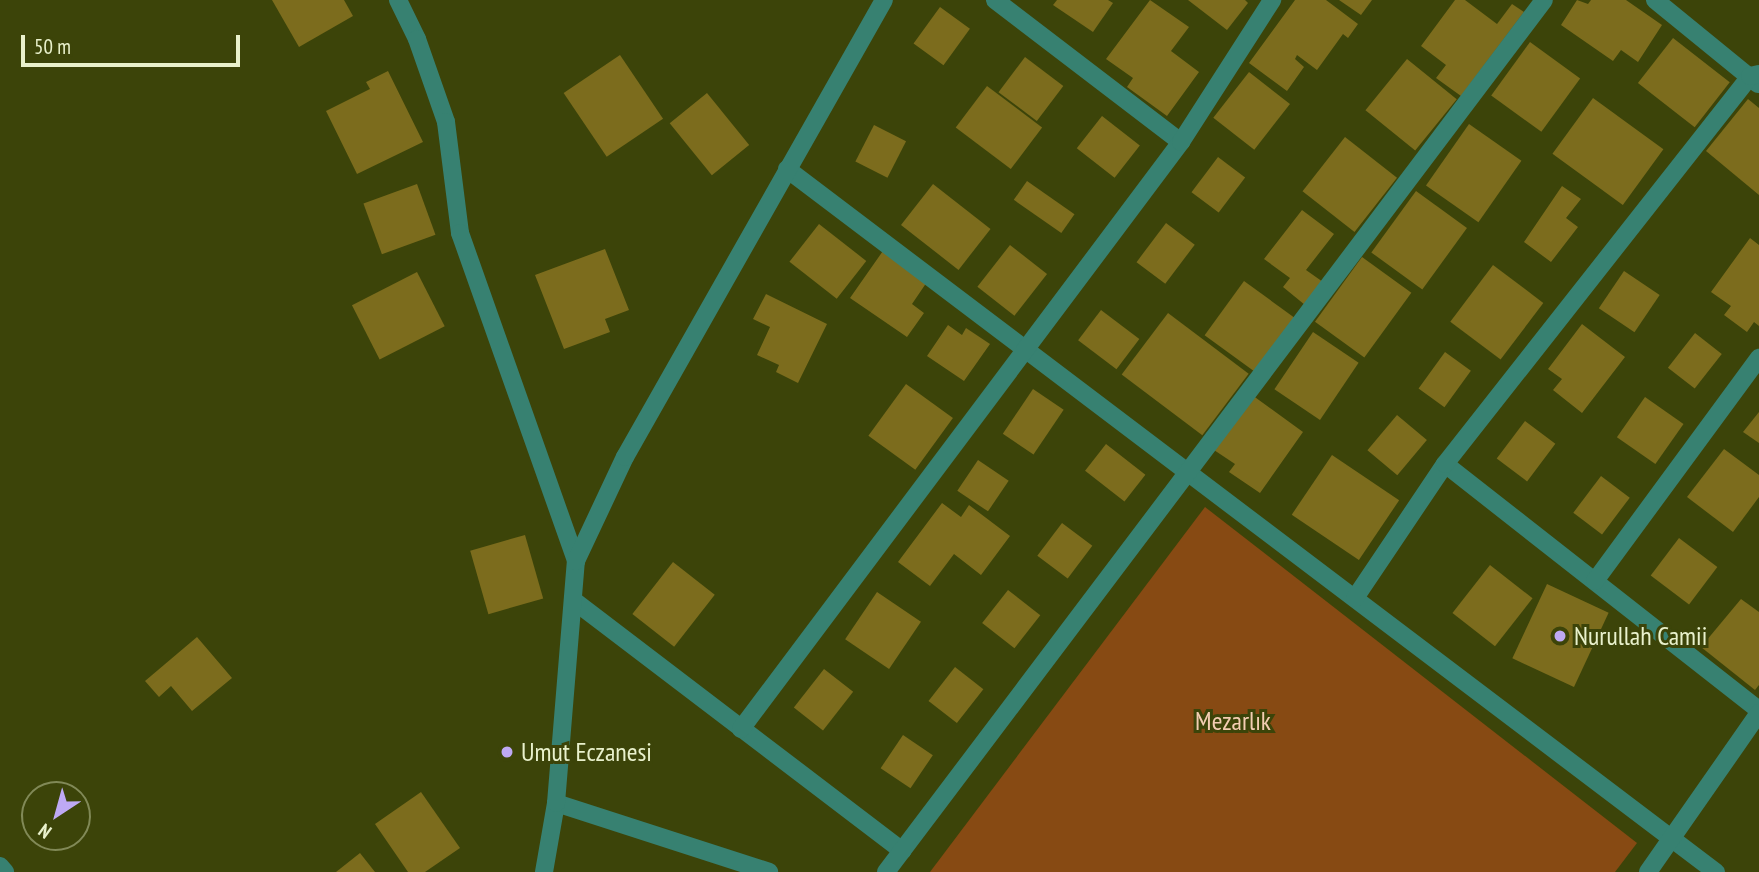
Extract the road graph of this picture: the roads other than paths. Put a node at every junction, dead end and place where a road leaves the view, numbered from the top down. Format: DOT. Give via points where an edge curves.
graph roads {
  1 [pos="398,0"];
  2 [pos="884,0"];
  3 [pos="995,0"];
  4 [pos="1272,0"];
  5 [pos="1544,0"];
  6 [pos="1655,0"];
  7 [pos="1756,79"];
  8 [pos="1181,142"];
  9 [pos="787,169"];
  10 [pos="1024,348"];
  11 [pos="1759,358"];
  12 [pos="1446,464"];
  13 [pos="1189,473"];
  14 [pos="576,561"];
  15 [pos="1595,581"];
  16 [pos="1355,598"];
  17 [pos="573,600"];
  18 [pos="1759,711"];
  19 [pos="741,729"];
  20 [pos="556,803"];
  21 [pos="1672,839"];
  22 [pos="902,851"];
  23 [pos="0,866"];
  24 [pos="5,872"];
  25 [pos="544,872"];
  26 [pos="769,872"];
  27 [pos="886,872"];
  28 [pos="1648,872"];
  29 [pos="1716,872"];
  1 -- 14 [label="street" via="417,38 446,122 460,233"];
  2 -- 9 [label="street"];
  3 -- 8 [label="street"];
  4 -- 8 [label="street"];
  5 -- 13 [label="street"];
  6 -- 7 [label="street"];
  7 -- 12 [label="street"];
  8 -- 10 [label="street"];
  9 -- 10 [label="street"];
  9 -- 14 [label="street" via="625,457"];
  10 -- 13 [label="street"];
  10 -- 19 [label="street"];
  11 -- 15 [label="street"];
  12 -- 15 [label="street"];
  12 -- 16 [label="street"];
  13 -- 16 [label="street"];
  13 -- 22 [label="street"];
  14 -- 17 [label="street"];
  15 -- 18 [label="street"];
  16 -- 21 [label="street"];
  17 -- 19 [label="street"];
  17 -- 20 [label="street"];
  18 -- 21 [label="street"];
  19 -- 22 [label="street"];
  20 -- 25 [label="street"];
  20 -- 26 [label="street"];
  21 -- 28 [label="street"];
  21 -- 29 [label="street"];
  22 -- 27 [label="street"];
  23 -- 24 [label="street"];
}
